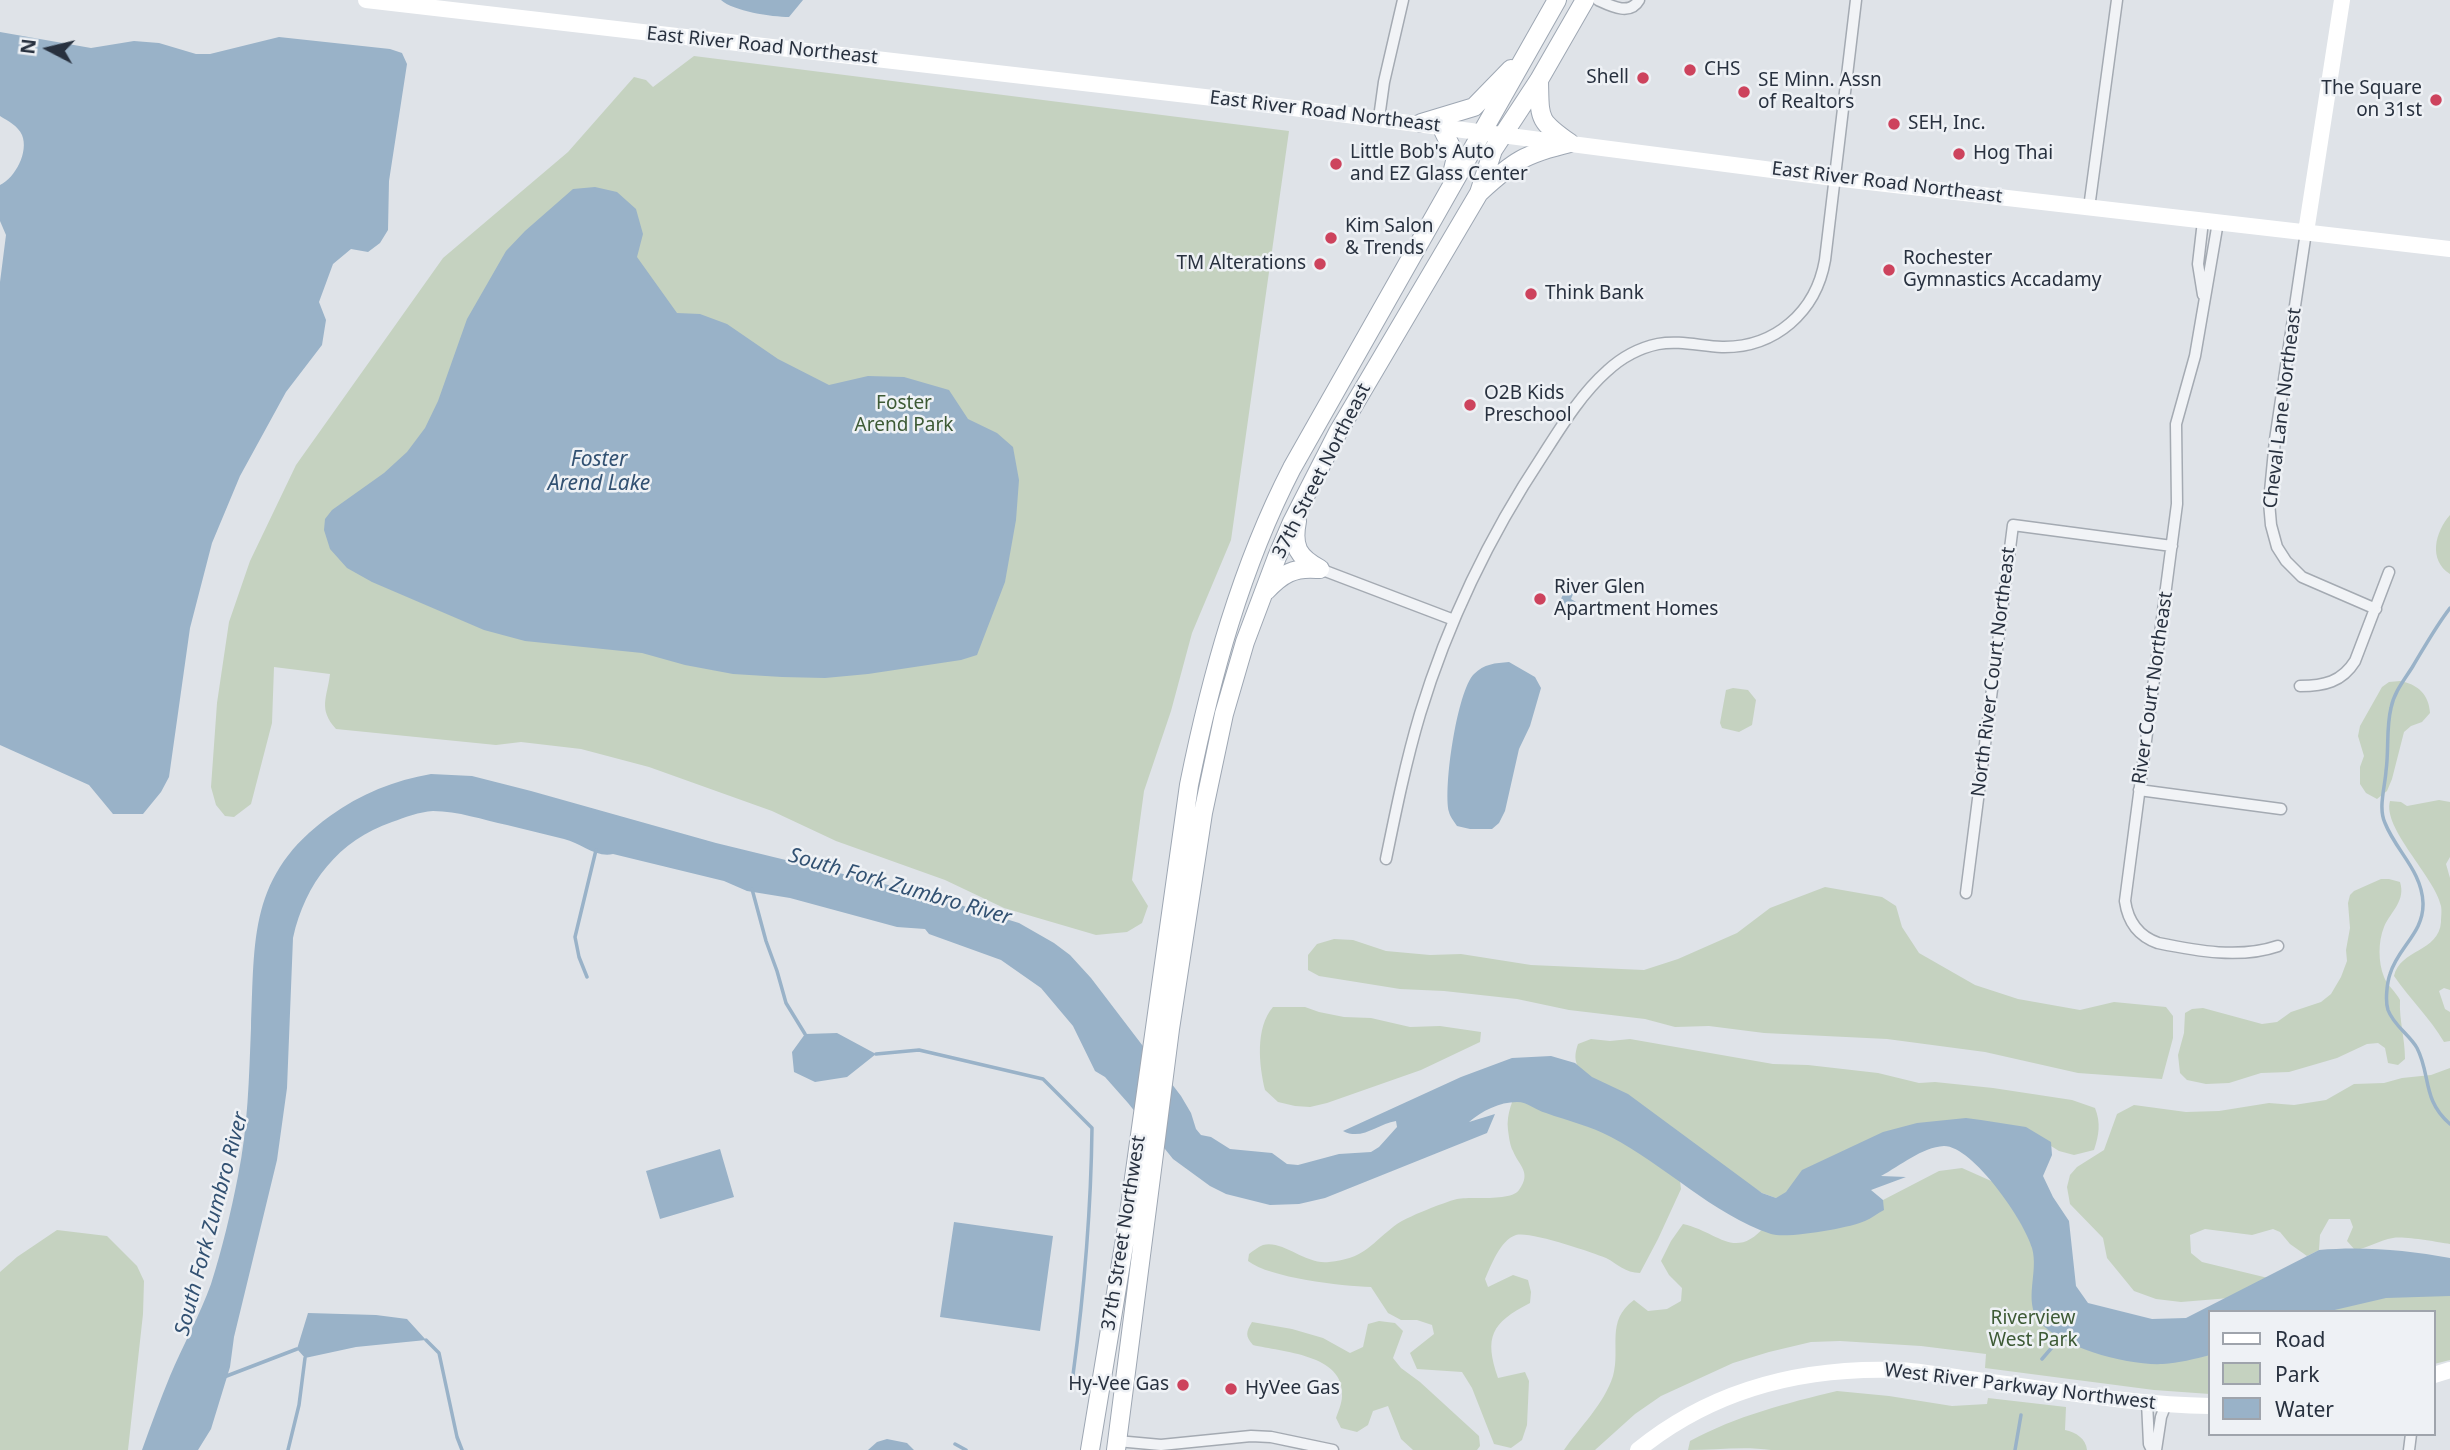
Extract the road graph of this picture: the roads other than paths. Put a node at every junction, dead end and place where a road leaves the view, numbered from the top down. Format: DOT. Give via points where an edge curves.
graph roads {
  1 [pos="366,0"];
  2 [pos="1402,0"];
  3 [pos="1557,0"];
  4 [pos="1585,0"];
  5 [pos="1598,0"];
  6 [pos="1639,0"];
  7 [pos="1856,0"];
  8 [pos="2118,0"];
  9 [pos="2342,0"];
  10 [pos="1522,60"];
  11 [pos="1539,80"];
  12 [pos="1379,118"];
  13 [pos="1422,123"];
  14 [pos="1441,126"];
  15 [pos="1483,132"];
  16 [pos="1504,135"];
  17 [pos="1570,143"];
  18 [pos="1835,177"];
  19 [pos="1479,193"];
  20 [pos="1446,198"];
  21 [pos="2089,208"];
  22 [pos="2210,221"];
  23 [pos="2306,232"];
  24 [pos="2450,249"];
  25 [pos="1312,482"];
  26 [pos="2172,546"];
  27 [pos="1320,569"];
  28 [pos="2389,572"];
  29 [pos="1263,593"];
  30 [pos="2376,609"];
  31 [pos="1454,620"];
  32 [pos="2300,685"];
  33 [pos="2139,790"];
  34 [pos="2281,809"];
  35 [pos="1386,859"];
  36 [pos="1966,893"];
  37 [pos="2278,946"];
  38 [pos="1156,1015"];
  39 [pos="1170,1029"];
  40 [pos="2147,1402"];
  41 [pos="2166,1404"];
  42 [pos="2208,1406"];
  43 [pos="1117,1446"];
  44 [pos="1090,1450"];
  45 [pos="1333,1450"];
  46 [pos="1638,1450"];
  47 [pos="2154,1450"];
  1 -- 12 [label="street, East River Road Northeast"];
  2 -- 12 [label="street"];
  3 -- 10 [label="main road, 37th Street Northeast"];
  4 -- 11 [label="main road, 37th Street Northeast"];
  5 -- 6 [label="street" via="1627,9"];
  7 -- 18 [label="street"];
  8 -- 21 [label="street"];
  9 -- 23 [label="street"];
  10 -- 13 [label="main road" via="1474,107"];
  10 -- 15 [label="main road, 37th Street Northeast"];
  11 -- 16 [label="main road, 37th Street Northeast"];
  11 -- 17 [label="main road" via="1542,121"];
  12 -- 13 [label="street, East River Road Northeast"];
  13 -- 14 [label="street, East River Road Northeast"];
  14 -- 15 [label="street, East River Road Northeast"];
  14 -- 20 [label="main road" via="1455,157"];
  15 -- 16 [label="street, East River Road Northeast"];
  15 -- 20 [label="main road, 37th Street Northeast"];
  16 -- 17 [label="street, East River Road Northeast"];
  16 -- 19 [label="main road, 37th Street Northeast" via="1493,150"];
  17 -- 18 [label="street, East River Road Northeast"];
  17 -- 19 [label="main road" via="1514,162"];
  18 -- 21 [label="street, East River Road Northeast"];
  18 -- 31 [label="street" via="1822,274 1812,298 1794,321 1756,343 1648,346 1599,378 1521,488"];
  19 -- 25 [label="main road, 37th Street Northeast"];
  20 -- 38 [label="main road, 37th Street Northeast" via="1292,468 1255,548 1203,716"];
  21 -- 22 [label="street, East River Road Northeast"];
  22 -- 23 [label="street, East River Road Northeast"];
  22 -- 26 [label="street, River Court Northeast" via="2211,273 2176,424 2178,494"];
  23 -- 24 [label="street, East River Road Northeast"];
  23 -- 30 [label="street, Cheval Lane Northeast" via="2275,440 2271,525 2277,547 2302,577"];
  25 -- 27 [label="main road" via="1297,519 1295,541 1301,557"];
  25 -- 29 [label="main road, 37th Street Northeast"];
  26 -- 33 [label="street, River Court Northeast"];
  26 -- 36 [label="street, North River Court Northeast" via="2013,526"];
  27 -- 29 [label="main road" via="1298,568"];
  27 -- 31 [label="street"];
  28 -- 30 [label="street"];
  29 -- 39 [label="main road, 37th Street Northeast" via="1211,768"];
  30 -- 32 [label="street" via="2344,676"];
  31 -- 35 [label="street" via="1420,713"];
  33 -- 34 [label="street"];
  33 -- 37 [label="street, River Court Northeast" via="2125,901 2134,928 2158,943 2223,952 2254,953"];
  38 -- 44 [label="main road, 37th Street Northwest"];
  39 -- 43 [label="main road, 37th Street Northwest"];
  40 -- 41 [label="street, West River Parkway Northwest"];
  40 -- 46 [label="street, West River Parkway Northwest" via="1900,1370 1852,1370 1738,1393 1695,1411"];
  40 -- 47 [label="street" via="2149,1444"];
  41 -- 42 [label="street, West River Parkway Northwest"];
  41 -- 47 [label="street"];
  43 -- 45 [label="street" via="1271,1437"];
}
